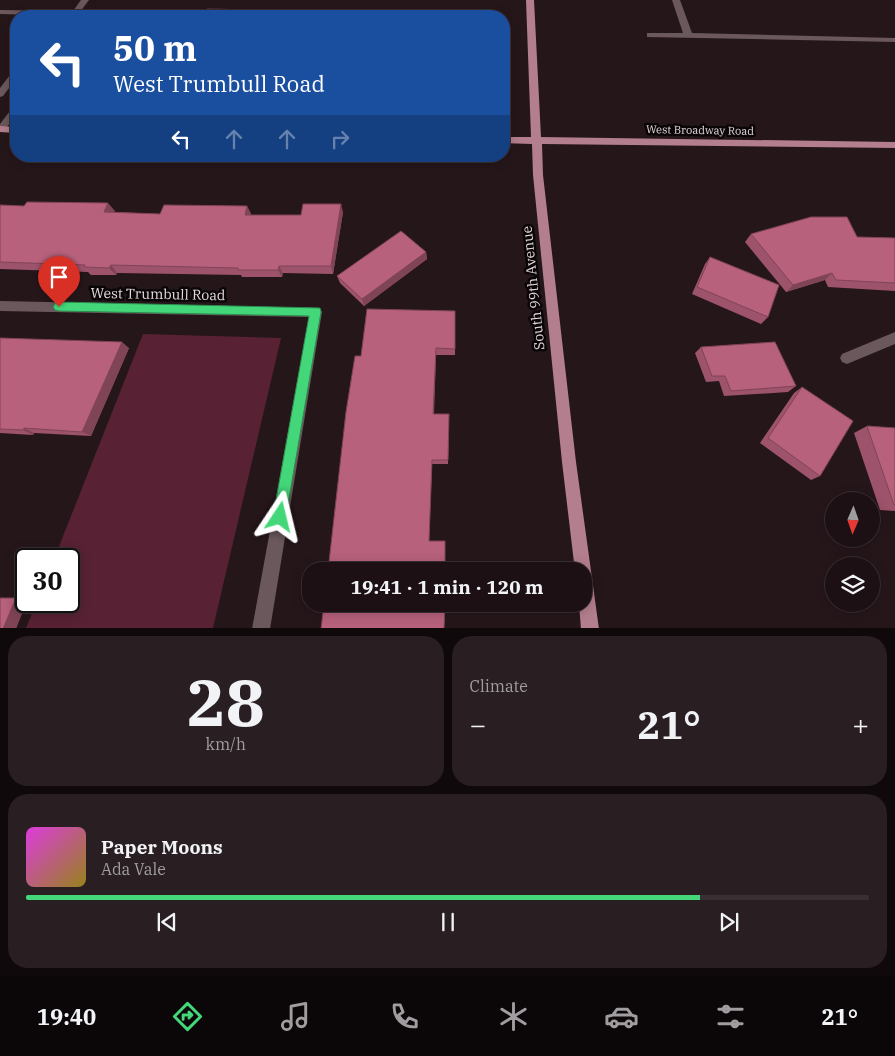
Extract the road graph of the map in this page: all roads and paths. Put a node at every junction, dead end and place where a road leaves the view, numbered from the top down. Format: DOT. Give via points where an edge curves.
graph roads {
  1 [pos="530,0"];
  2 [pos="676,0"];
  3 [pos="650,35"];
  4 [pos="688,36"];
  5 [pos="895,40"];
  6 [pos="10,81"];
  7 [pos="0,94"];
  8 [pos="10,117"];
  9 [pos="1,130"];
  10 [pos="510,140"];
  11 [pos="536,141"];
  12 [pos="895,145"];
  13 [pos="0,306"];
  14 [pos="895,338"];
  15 [pos="848,358"];
  16 [pos="582,562"];
  17 [pos="588,612"];
  18 [pos="261,628"];
  19 [pos="590,628"];
  1 -- 11 [label="main road, South 99th Avenue"];
  2 -- 4 [label="street"];
  3 -- 4 [label="street"];
  4 -- 5 [label="street"];
  6 -- 7 [label="street"];
  8 -- 9 [label="street"];
  10 -- 11 [label="main road, West Broadway Road"];
  11 -- 12 [label="main road, West Broadway Road"];
  11 -- 16 [label="main road, South 99th Avenue"];
  13 -- 18 [label="street, West Trumbull Road" via="316,312"];
  14 -- 15 [label="street"];
  17 -- 19 [label="main road"];
}
